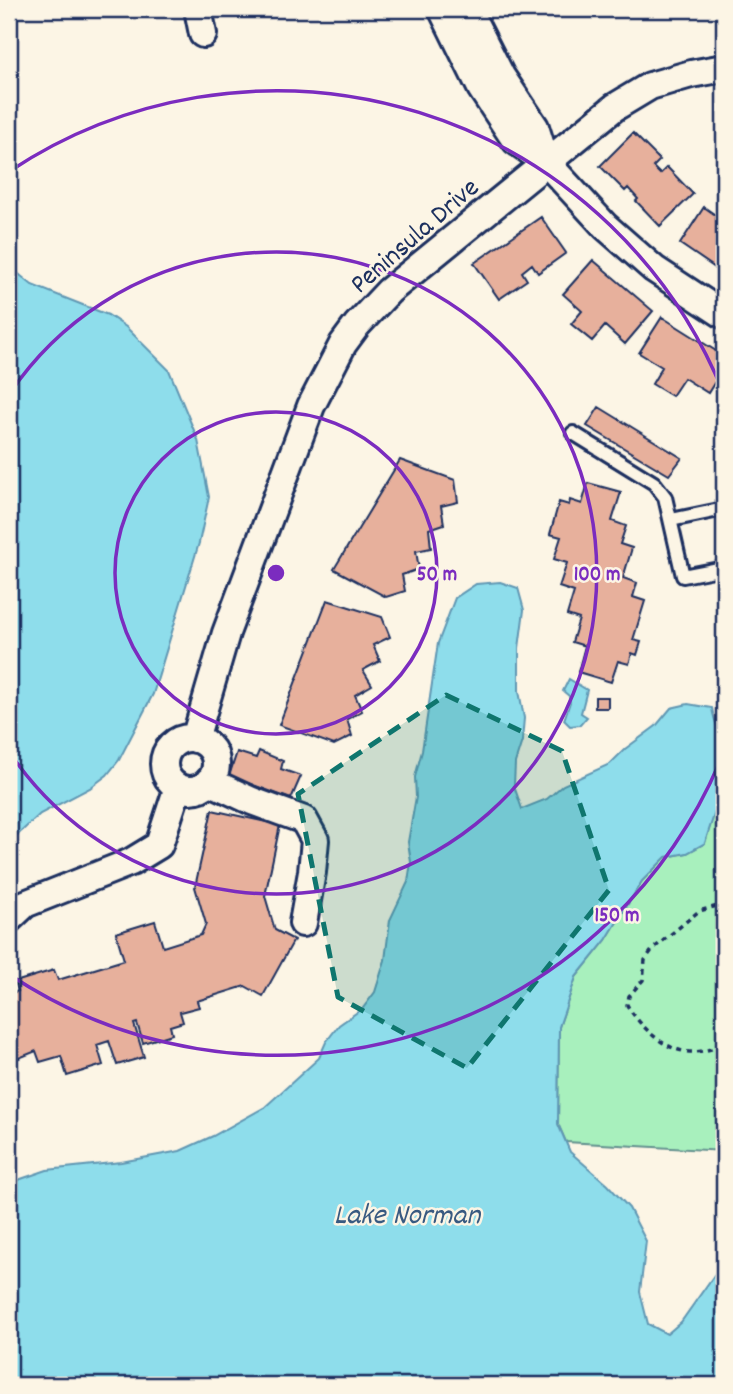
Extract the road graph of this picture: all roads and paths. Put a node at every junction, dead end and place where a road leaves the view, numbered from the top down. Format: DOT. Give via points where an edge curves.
graph roads {
  1 [pos="442,9"];
  2 [pos="467,9"];
  3 [pos="724,68"];
  4 [pos="546,162"];
  5 [pos="724,315"];
  6 [pos="573,433"];
  7 [pos="724,509"];
  8 [pos="671,520"];
  9 [pos="724,568"];
  10 [pos="195,739"];
  11 [pos="209,781"];
  12 [pos="178,788"];
  13 [pos="724,901"];
  14 [pos="9,919"];
  15 [pos="303,923"];
  16 [pos="724,1046"];
  1 -- 4 [label="street" via="497,114 516,141"];
  2 -- 4 [label="street" via="501,76 535,127"];
  3 -- 4 [label="street, Peninsula Drive" via="650,86 615,107"];
  4 -- 5 [label="street" via="605,226 654,268"];
  4 -- 10 [label="street, Peninsula Drive" via="389,291 343,344 311,406 226,633"];
  6 -- 8 [label="lane" via="654,483 665,497"];
  7 -- 8 [label="lane"];
  8 -- 9 [label="lane" via="683,576"];
  10 -- 11 [label="street" via="213,752 215,767"];
  10 -- 12 [label="street" via="172,745 164,760 166,776"];
  11 -- 12 [label="street" via="194,790"];
  11 -- 15 [label="street" via="304,820 315,840"];
  12 -- 14 [label="street" via="159,845 131,862 24,904"];
  13 -- 16 [label="path" via="699,911 653,949 645,960 643,980 627,1005 637,1021 674,1049 692,1052"];
}
